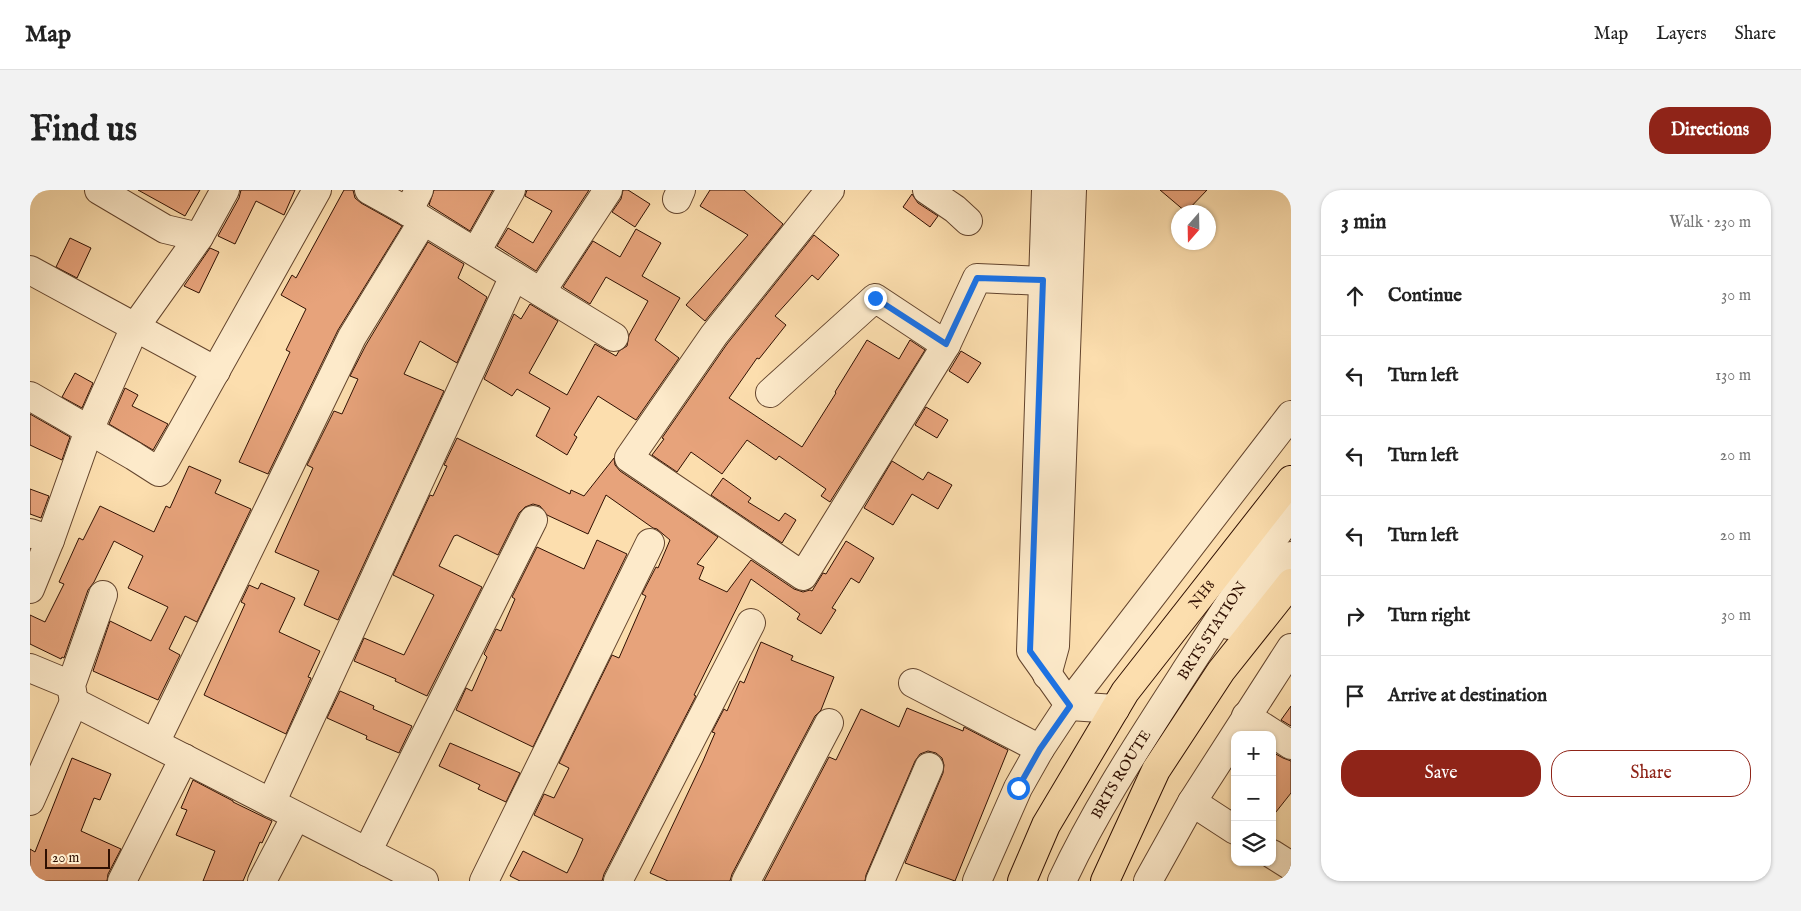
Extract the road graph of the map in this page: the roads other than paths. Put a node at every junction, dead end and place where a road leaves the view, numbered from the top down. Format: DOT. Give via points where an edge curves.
graph roads {
  1 [pos="99,190"];
  2 [pos="225,190"];
  3 [pos="317,190"];
  4 [pos="369,190"];
  5 [pos="511,190"];
  6 [pos="608,190"];
  7 [pos="830,190"];
  8 [pos="927,190"];
  9 [pos="1046,190"];
  10 [pos="1072,190"];
  11 [pos="416,207"];
  12 [pos="968,220"];
  13 [pos="199,237"];
  14 [pos="476,252"];
  15 [pos="30,270"];
  16 [pos="514,276"];
  17 [pos="1043,280"];
  18 [pos="541,292"];
  19 [pos="135,327"];
  20 [pos="614,337"];
  21 [pos="946,344"];
  22 [pos="216,371"];
  23 [pos="770,393"];
  24 [pos="30,396"];
  25 [pos="1291,415"];
  26 [pos="89,430"];
  27 [pos="1291,480"];
  28 [pos="1291,514"];
  29 [pos="533,520"];
  30 [pos="40,536"];
  31 [pos="650,544"];
  32 [pos="1291,556"];
  33 [pos="1291,583"];
  34 [pos="30,589"];
  35 [pos="103,595"];
  36 [pos="751,623"];
  37 [pos="1291,648"];
  38 [pos="30,668"];
  39 [pos="1186,670"];
  40 [pos="1047,675"];
  41 [pos="914,683"];
  42 [pos="72,693"];
  43 [pos="1070,706"];
  44 [pos="1114,709"];
  45 [pos="1246,716"];
  46 [pos="828,723"];
  47 [pos="156,743"];
  48 [pos="1291,745"];
  49 [pos="1039,751"];
  50 [pos="184,758"];
  51 [pos="929,766"];
  52 [pos="30,801"];
  53 [pos="1192,802"];
  54 [pos="271,803"];
  55 [pos="296,816"];
  56 [pos="1231,827"];
  57 [pos="367,852"];
  58 [pos="1276,857"];
  59 [pos="1291,866"];
  60 [pos="395,875"];
  61 [pos="122,881"];
  62 [pos="262,881"];
  63 [pos="424,881"];
  64 [pos="484,881"];
  65 [pos="618,881"];
  66 [pos="746,881"];
  67 [pos="880,881"];
  68 [pos="977,881"];
  69 [pos="1022,881"];
  70 [pos="1062,881"];
  71 [pos="1105,881"];
  72 [pos="1148,881"];
  1 -- 13 [label="street" via="165,229"];
  2 -- 13 [label="street"];
  3 -- 22 [label="street"];
  4 -- 11 [label="street"];
  5 -- 14 [label="street"];
  6 -- 18 [label="street"];
  7 -- 21 [label="street" via="714,335 629,458 803,576"];
  8 -- 12 [label="street"];
  9 -- 17 [label="street"];
  10 -- 40 [label="street" via="1055,646"];
  11 -- 14 [label="street"];
  11 -- 47 [label="street"];
  13 -- 19 [label="street"];
  14 -- 16 [label="street"];
  15 -- 19 [label="street"];
  16 -- 18 [label="street"];
  16 -- 54 [label="street"];
  17 -- 21 [label="street" via="977,278"];
  17 -- 40 [label="street" via="1030,651"];
  18 -- 20 [label="street"];
  19 -- 22 [label="street"];
  19 -- 26 [label="street"];
  21 -- 23 [label="street" via="875,298"];
  22 -- 26 [label="street" via="159,472"];
  24 -- 26 [label="street"];
  25 -- 43 [label="street"];
  26 -- 30 [label="street"];
  27 -- 44 [label="main road, NH8"];
  28 -- 39 [label="street, BRTS STATION" via="1257,560"];
  29 -- 57 [label="street"];
  30 -- 34 [label="street"];
  31 -- 64 [label="street"];
  32 -- 39 [label="street, BRTS STATION" via="1274,579"];
  33 -- 71 [label="main road" via="1222,671 1156,770"];
  35 -- 42 [label="street"];
  36 -- 65 [label="street"];
  37 -- 45 [label="street"];
  38 -- 42 [label="street"];
  39 -- 70 [label="street, BRTS ROUTE" via="1081,839"];
  40 -- 43 [label="street"];
  41 -- 49 [label="street"];
  42 -- 47 [label="street"];
  42 -- 52 [label="street"];
  43 -- 44 [label="street"];
  43 -- 49 [label="street"];
  44 -- 69 [label="main road, NH8" via="1046,826"];
  45 -- 48 [label="street"];
  45 -- 53 [label="street"];
  46 -- 66 [label="street"];
  47 -- 50 [label="street"];
  49 -- 68 [label="street" via="1018,788"];
  50 -- 54 [label="street"];
  50 -- 61 [label="street"];
  51 -- 67 [label="street"];
  53 -- 56 [label="street"];
  53 -- 72 [label="street"];
  54 -- 55 [label="street"];
  55 -- 57 [label="street"];
  55 -- 62 [label="street"];
  57 -- 60 [label="street"];
  58 -- 59 [label="street"];
  60 -- 63 [label="street"];
}
